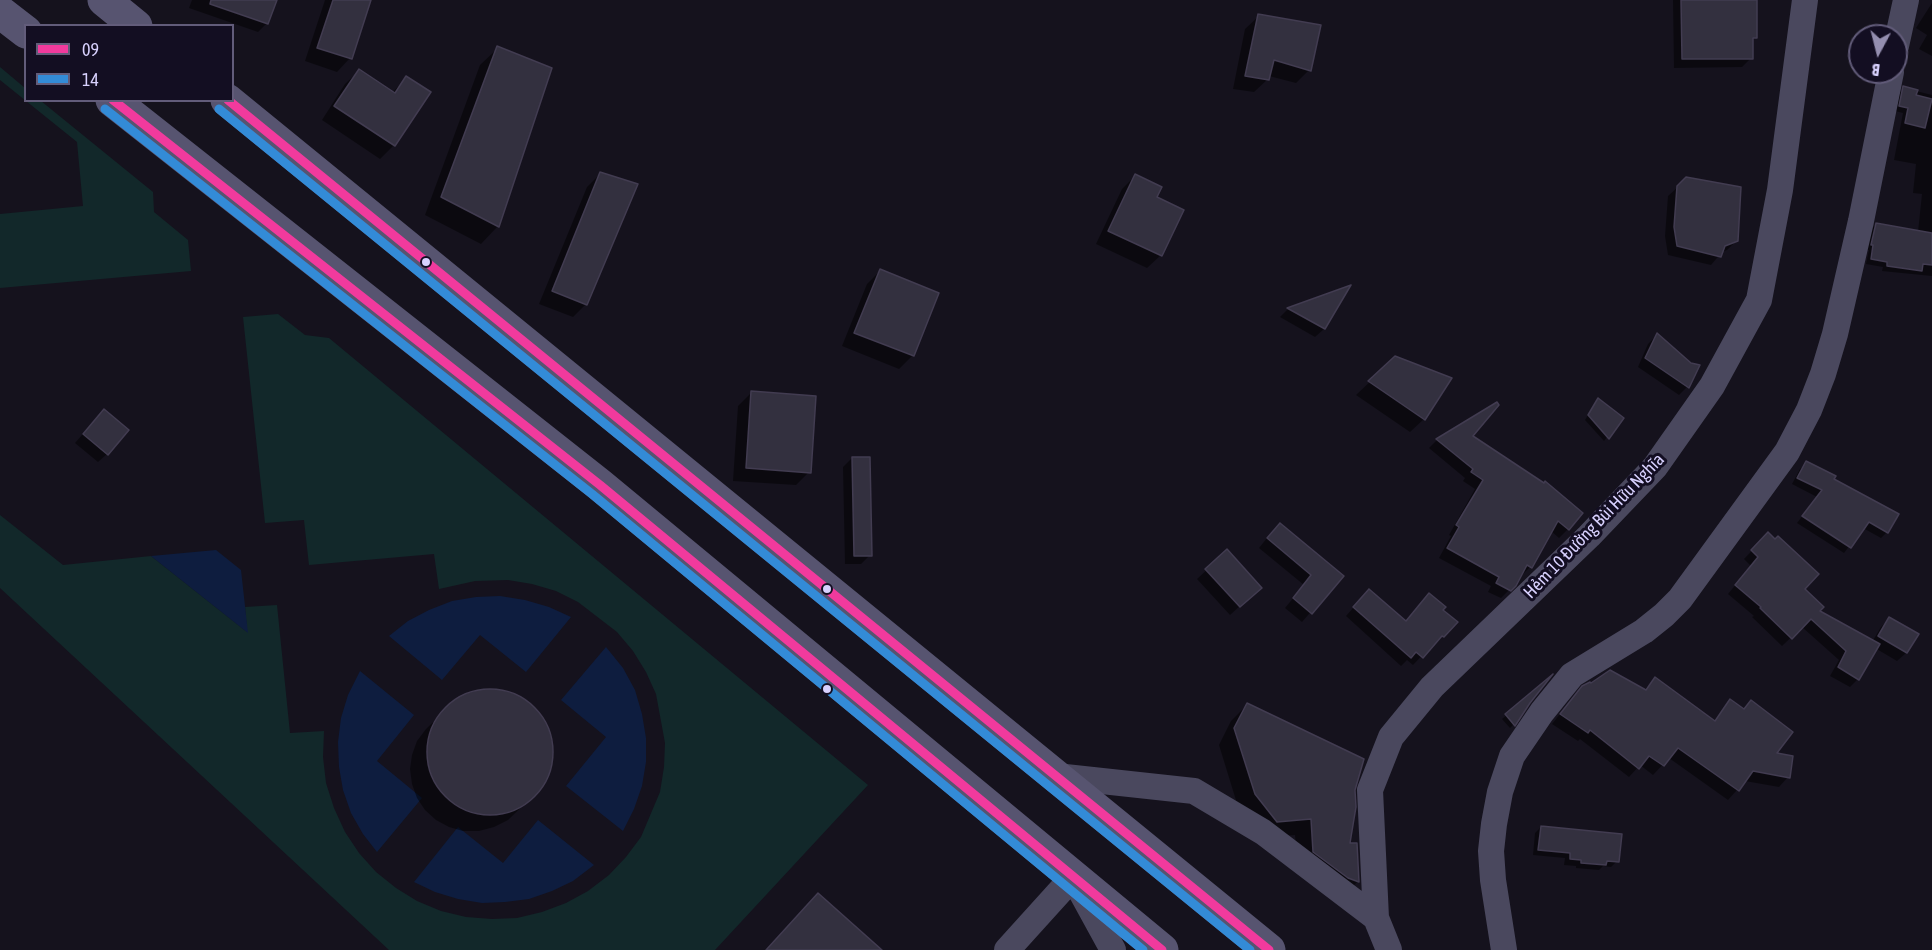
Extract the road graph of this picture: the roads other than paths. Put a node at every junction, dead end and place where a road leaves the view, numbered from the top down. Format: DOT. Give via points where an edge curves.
graph roads {
  1 [pos="104,0"];
  2 [pos="1805,0"];
  3 [pos="1906,0"];
  4 [pos="0,12"];
  5 [pos="133,24"];
  6 [pos="1901,24"];
  7 [pos="24,30"];
  8 [pos="1889,84"];
  9 [pos="115,102"];
  10 [pos="229,102"];
  11 [pos="1056,776"];
  12 [pos="1073,877"];
  13 [pos="1376,918"];
  14 [pos="1007,950"];
  15 [pos="1113,950"];
  16 [pos="1162,950"];
  17 [pos="1269,950"];
  18 [pos="1389,950"];
  19 [pos="1504,950"];
  1 -- 5 [label="main road"];
  2 -- 13 [label="street, Hẻm 10 Đường Bùi Hữu Nghĩa" via="1780,190 1759,300 1712,386 1655,467 1432,687 1391,737 1370,790"];
  3 -- 6 [label="street"];
  4 -- 7 [label="main road"];
  8 -- 19 [label="street" via="1835,334 1809,410 1787,452 1680,599 1644,631 1572,675 1512,756 1500,792 1491,851"];
  9 -- 12 [label="main road" via="600,485"];
  10 -- 11 [label="main road"];
  11 -- 13 [label="street" via="1194,791 1263,832"];
  11 -- 17 [label="main road"];
  12 -- 14 [label="street"];
  12 -- 15 [label="street"];
  12 -- 16 [label="main road"];
  13 -- 18 [label="street, Hẻm 10 Đường Bùi Hữu Nghĩa"];
}
